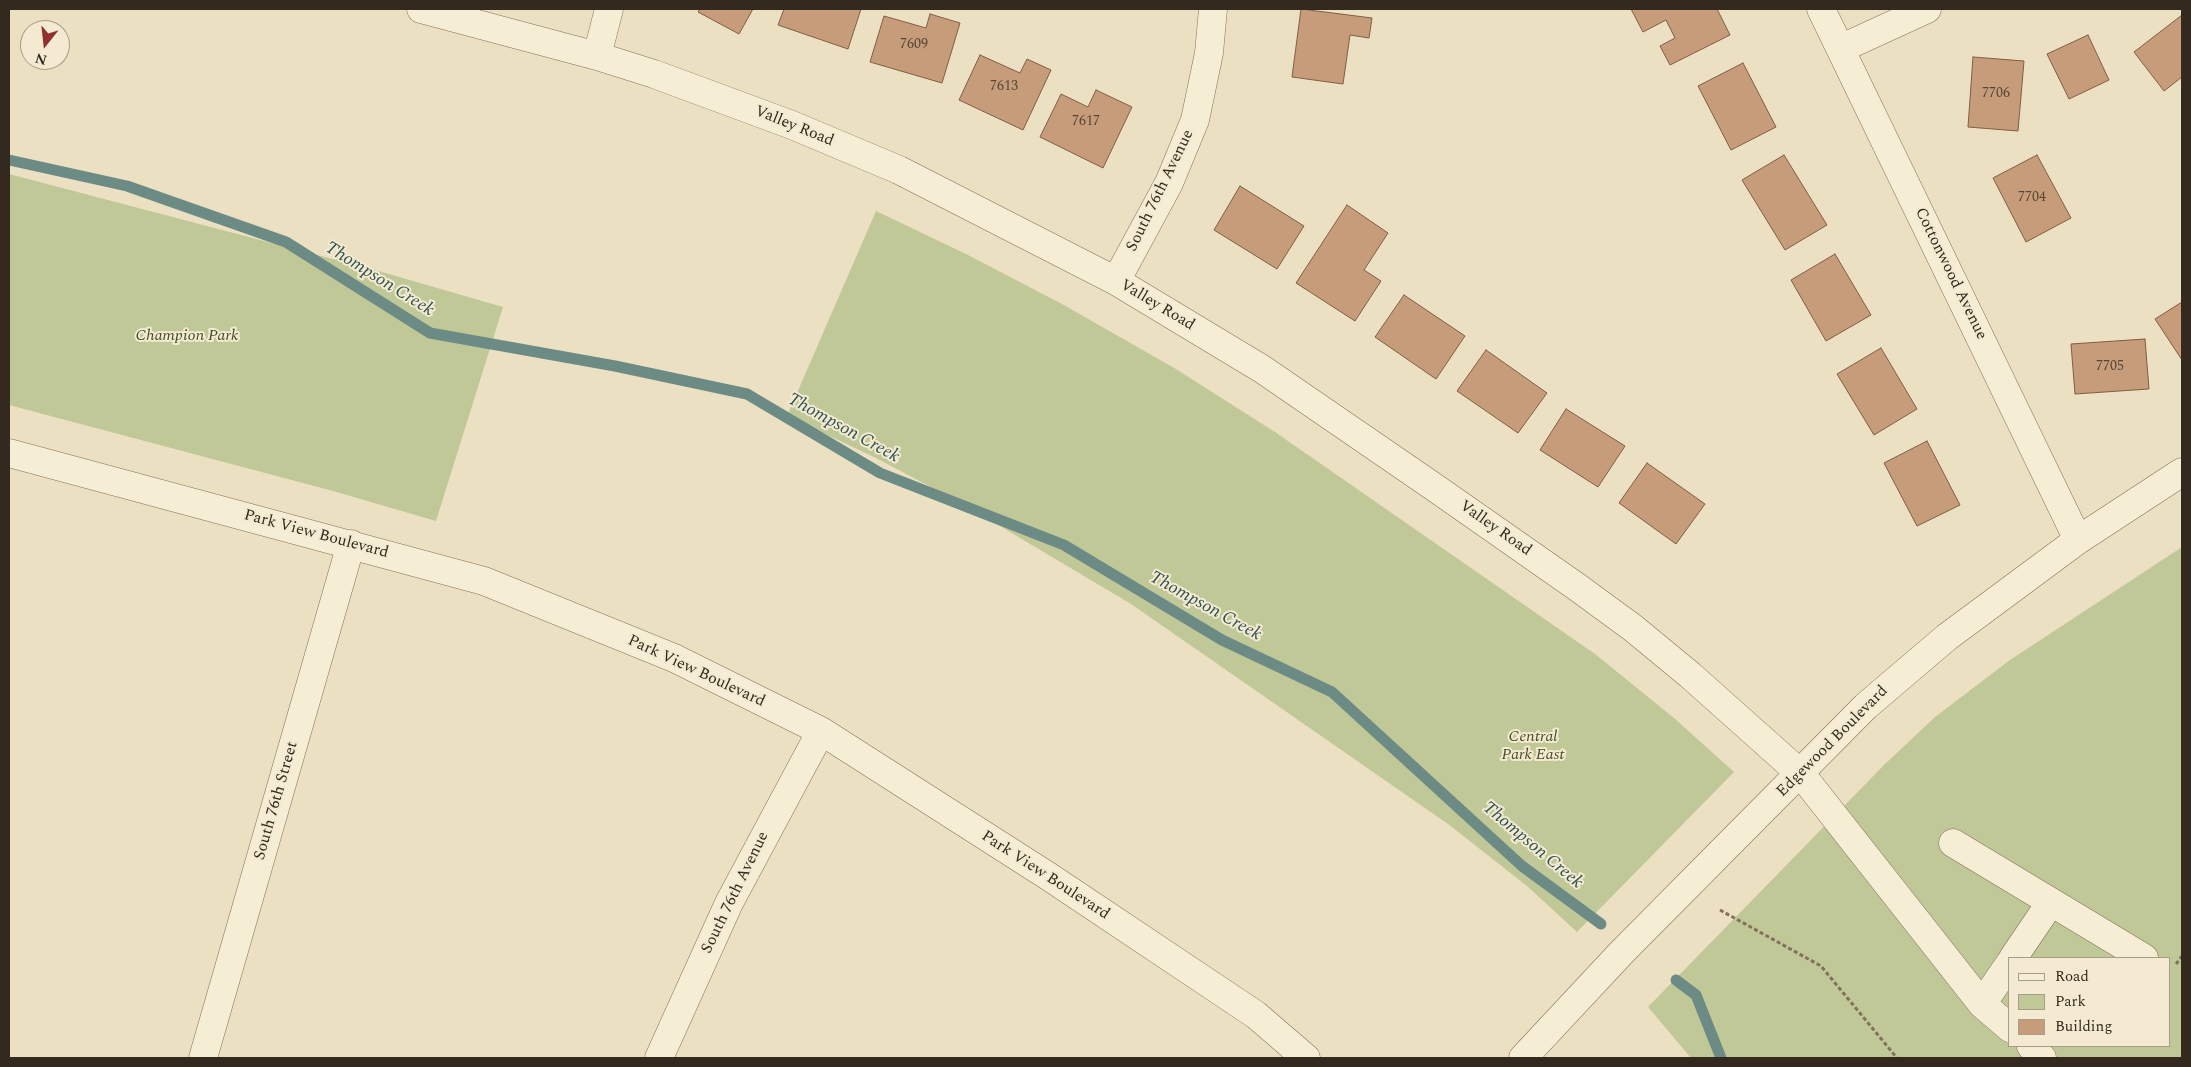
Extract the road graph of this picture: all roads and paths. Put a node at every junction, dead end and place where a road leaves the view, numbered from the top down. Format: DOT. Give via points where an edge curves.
graph roads {
  1 [pos="421,9"];
  2 [pos="609,9"];
  3 [pos="1213,9"];
  4 [pos="1821,9"];
  5 [pos="1927,9"];
  6 [pos="1842,48"];
  7 [pos="597,56"];
  8 [pos="1116,281"];
  9 [pos="9,452"];
  10 [pos="2182,472"];
  11 [pos="2078,540"];
  12 [pos="350,544"];
  13 [pos="820,731"];
  14 [pos="1801,774"];
  15 [pos="1953,843"];
  16 [pos="2051,902"];
  17 [pos="1720,910"];
  18 [pos="2014,957"];
  19 [pos="2142,957"];
  20 [pos="2008,966"];
  21 [pos="1982,1004"];
  22 [pos="2008,1026"];
  23 [pos="2032,1047"];
  24 [pos="203,1058"];
  25 [pos="659,1058"];
  26 [pos="1306,1058"];
  27 [pos="1523,1058"];
  28 [pos="1897,1058"];
  29 [pos="2042,1058"];
  1 -- 7 [label="street, Valley Road"];
  2 -- 7 [label="street"];
  3 -- 8 [label="street, South 76th Avenue" via="1210,53 1195,120 1169,183"];
  4 -- 6 [label="street, Cottonwood Avenue"];
  5 -- 6 [label="street"];
  6 -- 11 [label="street, Cottonwood Avenue"];
  7 -- 8 [label="street, Valley Road" via="720,98 899,170"];
  8 -- 14 [label="street, Valley Road" via="1262,369 1577,587 1690,675"];
  9 -- 12 [label="street, Park View Boulevard"];
  10 -- 11 [label="street, Edgewood Boulevard"];
  11 -- 14 [label="street, Edgewood Boulevard" via="1947,637 1866,706"];
  12 -- 13 [label="street, Park View Boulevard" via="484,581 674,658"];
  12 -- 24 [label="street, South 76th Street"];
  13 -- 25 [label="street, South 76th Avenue" via="728,902"];
  13 -- 26 [label="street, Park View Boulevard" via="1048,876 1224,994"];
  14 -- 21 [label="street, Valley Road"];
  14 -- 27 [label="street, Edgewood Boulevard" via="1622,952"];
  15 -- 16 [label="street"];
  16 -- 18 [label="street"];
  16 -- 19 [label="street"];
  17 -- 28 [label="path" via="1821,966"];
  20 -- 21 [label="street"];
  21 -- 22 [label="street, Valley Road"];
  23 -- 29 [label="street"];
}
